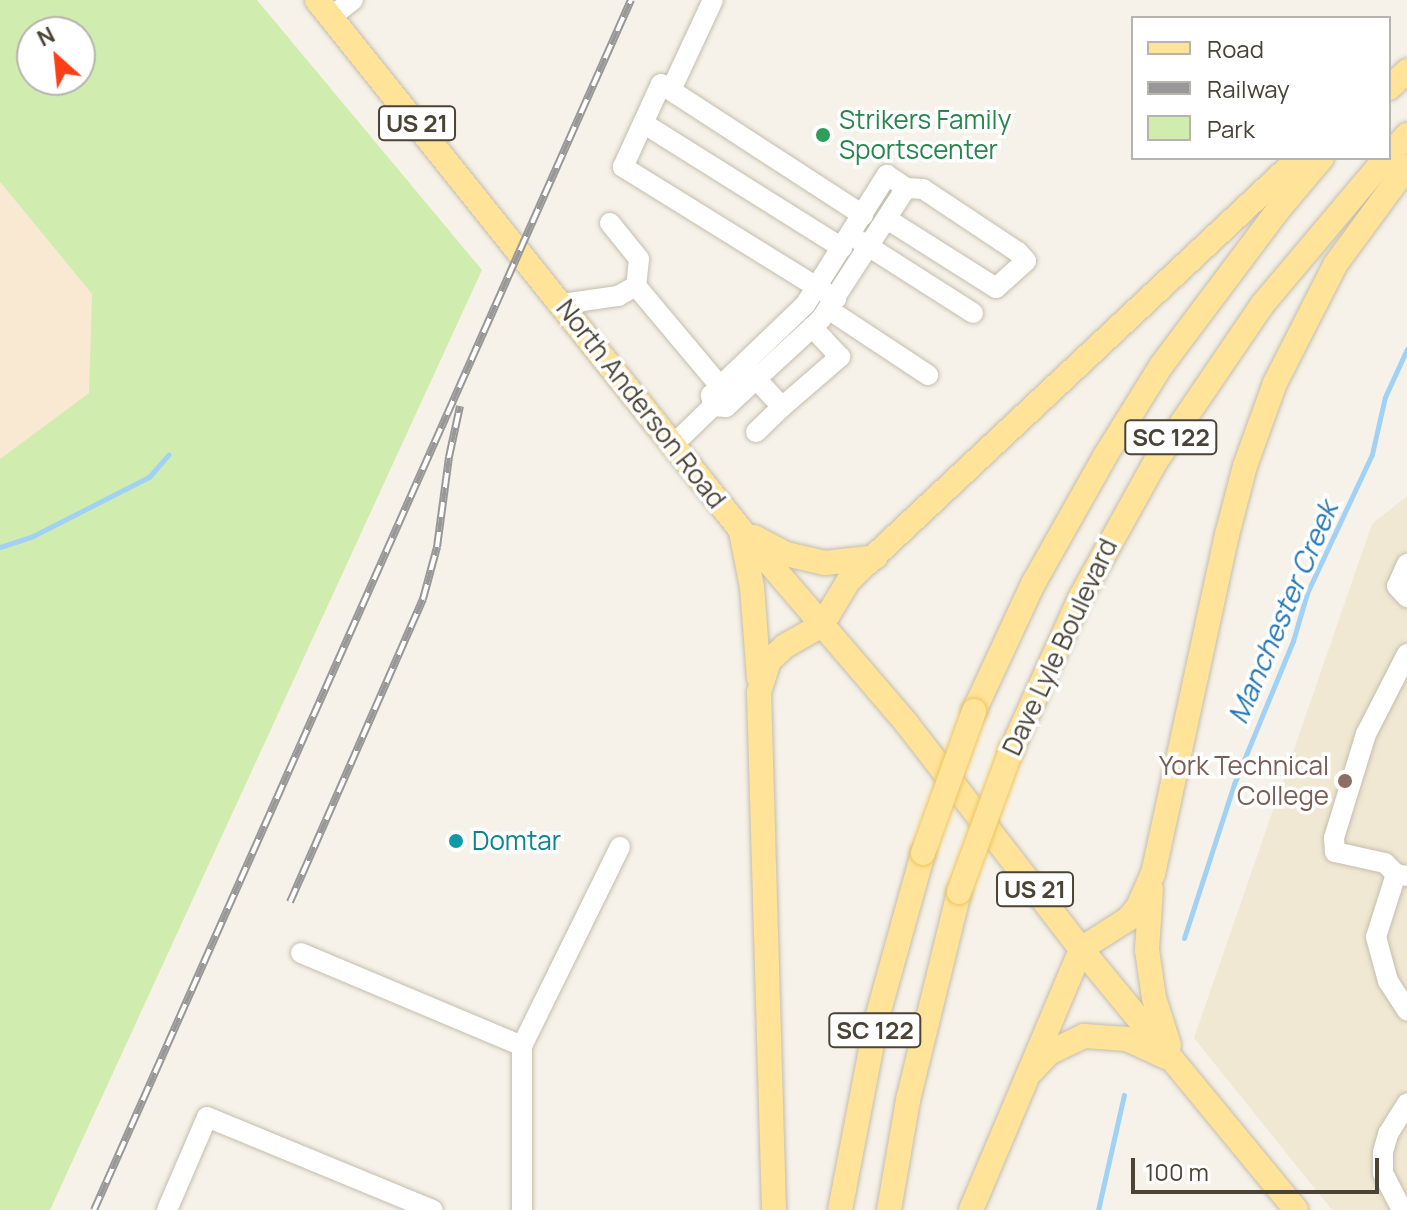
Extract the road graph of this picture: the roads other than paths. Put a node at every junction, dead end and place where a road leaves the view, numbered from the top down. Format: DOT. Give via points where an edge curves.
graph roads {
  1 [pos="353,0"];
  2 [pos="713,0"];
  3 [pos="324,8"];
  4 [pos="1407,62"];
  5 [pos="1407,71"];
  6 [pos="1391,75"];
  7 [pos="1391,86"];
  8 [pos="666,87"];
  9 [pos="643,123"];
  10 [pos="1407,135"];
  11 [pos="1391,153"];
  12 [pos="1297,160"];
  13 [pos="1320,160"];
  14 [pos="1385,160"];
  15 [pos="1407,167"];
  16 [pos="906,188"];
  17 [pos="863,215"];
  18 [pos="887,219"];
  19 [pos="610,223"];
  20 [pos="846,241"];
  21 [pos="869,247"];
  22 [pos="636,286"];
  23 [pos="817,287"];
  24 [pos="562,304"];
  25 [pos="832,304"];
  26 [pos="973,313"];
  27 [pos="812,327"];
  28 [pos="749,372"];
  29 [pos="928,375"];
  30 [pos="716,396"];
  31 [pos="782,407"];
  32 [pos="756,432"];
  33 [pos="675,443"];
  34 [pos="741,530"];
  35 [pos="878,556"];
  36 [pos="1407,564"];
  37 [pos="1407,597"];
  38 [pos="822,625"];
  39 [pos="1407,654"];
  40 [pos="759,692"];
  41 [pos="620,847"];
  42 [pos="1153,874"];
  43 [pos="1402,875"];
  44 [pos="1081,949"];
  45 [pos="301,953"];
  46 [pos="1407,1010"];
  47 [pos="522,1046"];
  48 [pos="1175,1063"];
  49 [pos="1022,1085"];
  50 [pos="1407,1104"];
  51 [pos="167,1210"];
  52 [pos="433,1210"];
  53 [pos="522,1210"];
  54 [pos="774,1210"];
  55 [pos="840,1210"];
  56 [pos="889,1210"];
  57 [pos="971,1210"];
  58 [pos="1296,1210"];
  59 [pos="1402,1210"];
  1 -- 3 [label="lane"];
  2 -- 8 [label="lane"];
  3 -- 24 [label="main road, North Anderson Road / US 21"];
  4 -- 6 [label="main road"];
  5 -- 7 [label="main road"];
  8 -- 9 [label="lane"];
  8 -- 17 [label="lane"];
  9 -- 20 [label="lane"];
  9 -- 23 [label="lane" via="623,167"];
  10 -- 11 [label="main road, Dave Lyle Boulevard / SC 122"];
  12 -- 35 [label="main road"];
  13 -- 55 [label="main road, Dave Lyle Boulevard / SC 122, bridge" via="1161,366 1112,443 1033,584 974,711 923,853 877,1018"];
  14 -- 56 [label="main road, Dave Lyle Boulevard / SC 122, bridge" via="1262,305 1164,449 1101,556 1011,751 959,892 908,1100"];
  15 -- 42 [label="main road" via="1358,230 1310,310 1275,383 1245,466"];
  16 -- 17 [label="lane" via="887,175"];
  16 -- 18 [label="lane"];
  16 -- 18 [label="lane" via="923,189 1024,256 1024,265 1001,286 990,286"];
  17 -- 20 [label="lane"];
  18 -- 21 [label="lane"];
  19 -- 22 [label="lane" via="639,259"];
  20 -- 21 [label="lane"];
  20 -- 23 [label="lane"];
  21 -- 25 [label="lane"];
  21 -- 26 [label="lane"];
  22 -- 24 [label="lane" via="618,296"];
  22 -- 30 [label="lane"];
  23 -- 25 [label="lane"];
  23 -- 28 [label="lane"];
  24 -- 33 [label="main road, North Anderson Road / US 21"];
  25 -- 27 [label="lane"];
  25 -- 29 [label="lane"];
  27 -- 28 [label="lane"];
  27 -- 31 [label="lane" via="840,357"];
  28 -- 30 [label="lane" via="726,407"];
  28 -- 31 [label="lane"];
  30 -- 33 [label="lane"];
  31 -- 32 [label="lane"];
  33 -- 34 [label="main road, North Anderson Road / US 21"];
  34 -- 35 [label="main road" via="803,559 837,563"];
  34 -- 38 [label="main road, North Anderson Road / US 21"];
  34 -- 40 [label="main road" via="754,601"];
  35 -- 38 [label="main road" via="843,587"];
  36 -- 37 [label="lane" via="1397,586"];
  38 -- 40 [label="main road" via="775,653"];
  38 -- 44 [label="main road, North Anderson Road / US 21" via="971,803"];
  39 -- 43 [label="lane" via="1366,734 1334,838 1335,852 1385,863"];
  40 -- 54 [label="main road"];
  41 -- 47 [label="lane"];
  42 -- 44 [label="main road" via="1128,919"];
  42 -- 48 [label="main road" via="1147,950 1154,998"];
  43 -- 46 [label="lane" via="1376,937 1388,981"];
  44 -- 48 [label="main road, US 21"];
  44 -- 49 [label="main road"];
  45 -- 47 [label="lane"];
  47 -- 53 [label="lane"];
  48 -- 49 [label="main road" via="1127,1039 1084,1036 1049,1053"];
  48 -- 58 [label="main road, US 21"];
  49 -- 57 [label="main road"];
  50 -- 59 [label="lane" via="1383,1152 1383,1173"];
  51 -- 52 [label="lane" via="207,1117"];
}
